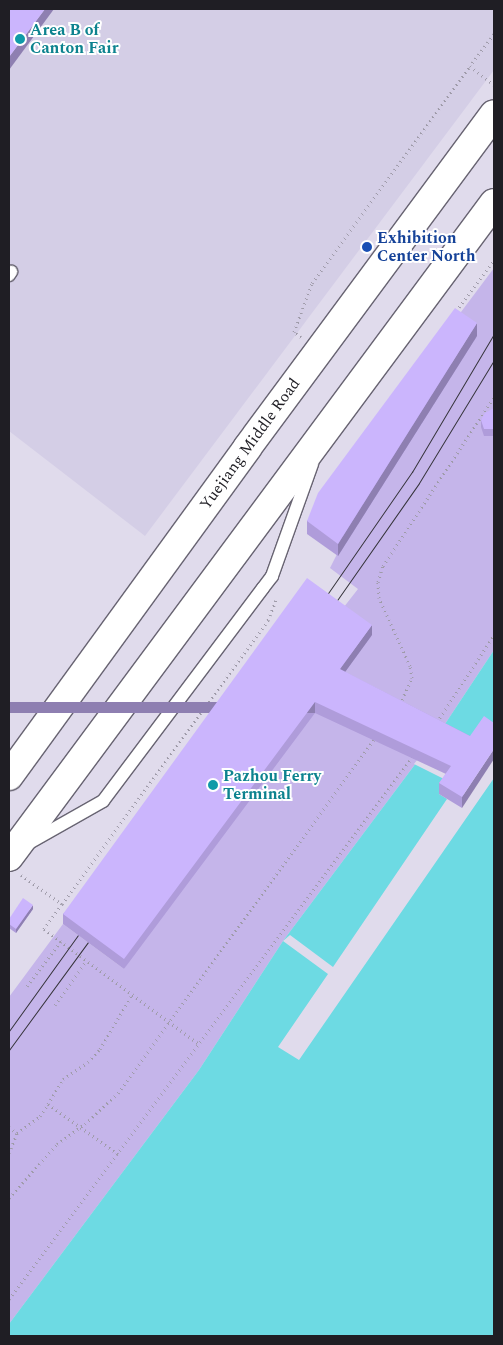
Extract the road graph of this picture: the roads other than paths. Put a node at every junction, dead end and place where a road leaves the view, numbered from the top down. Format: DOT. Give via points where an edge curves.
graph roads {
  1 [pos="494,114"];
  2 [pos="494,203"];
  3 [pos="321,439"];
  4 [pos="9,776"];
  5 [pos="12,860"];
  1 -- 4 [label="main road, Yuejiang Middle Road" via="246,448"];
  2 -- 3 [label="main road"];
  3 -- 5 [label="main road"];
  3 -- 5 [label="lane" via="272,576 264,588 103,801"];
}
